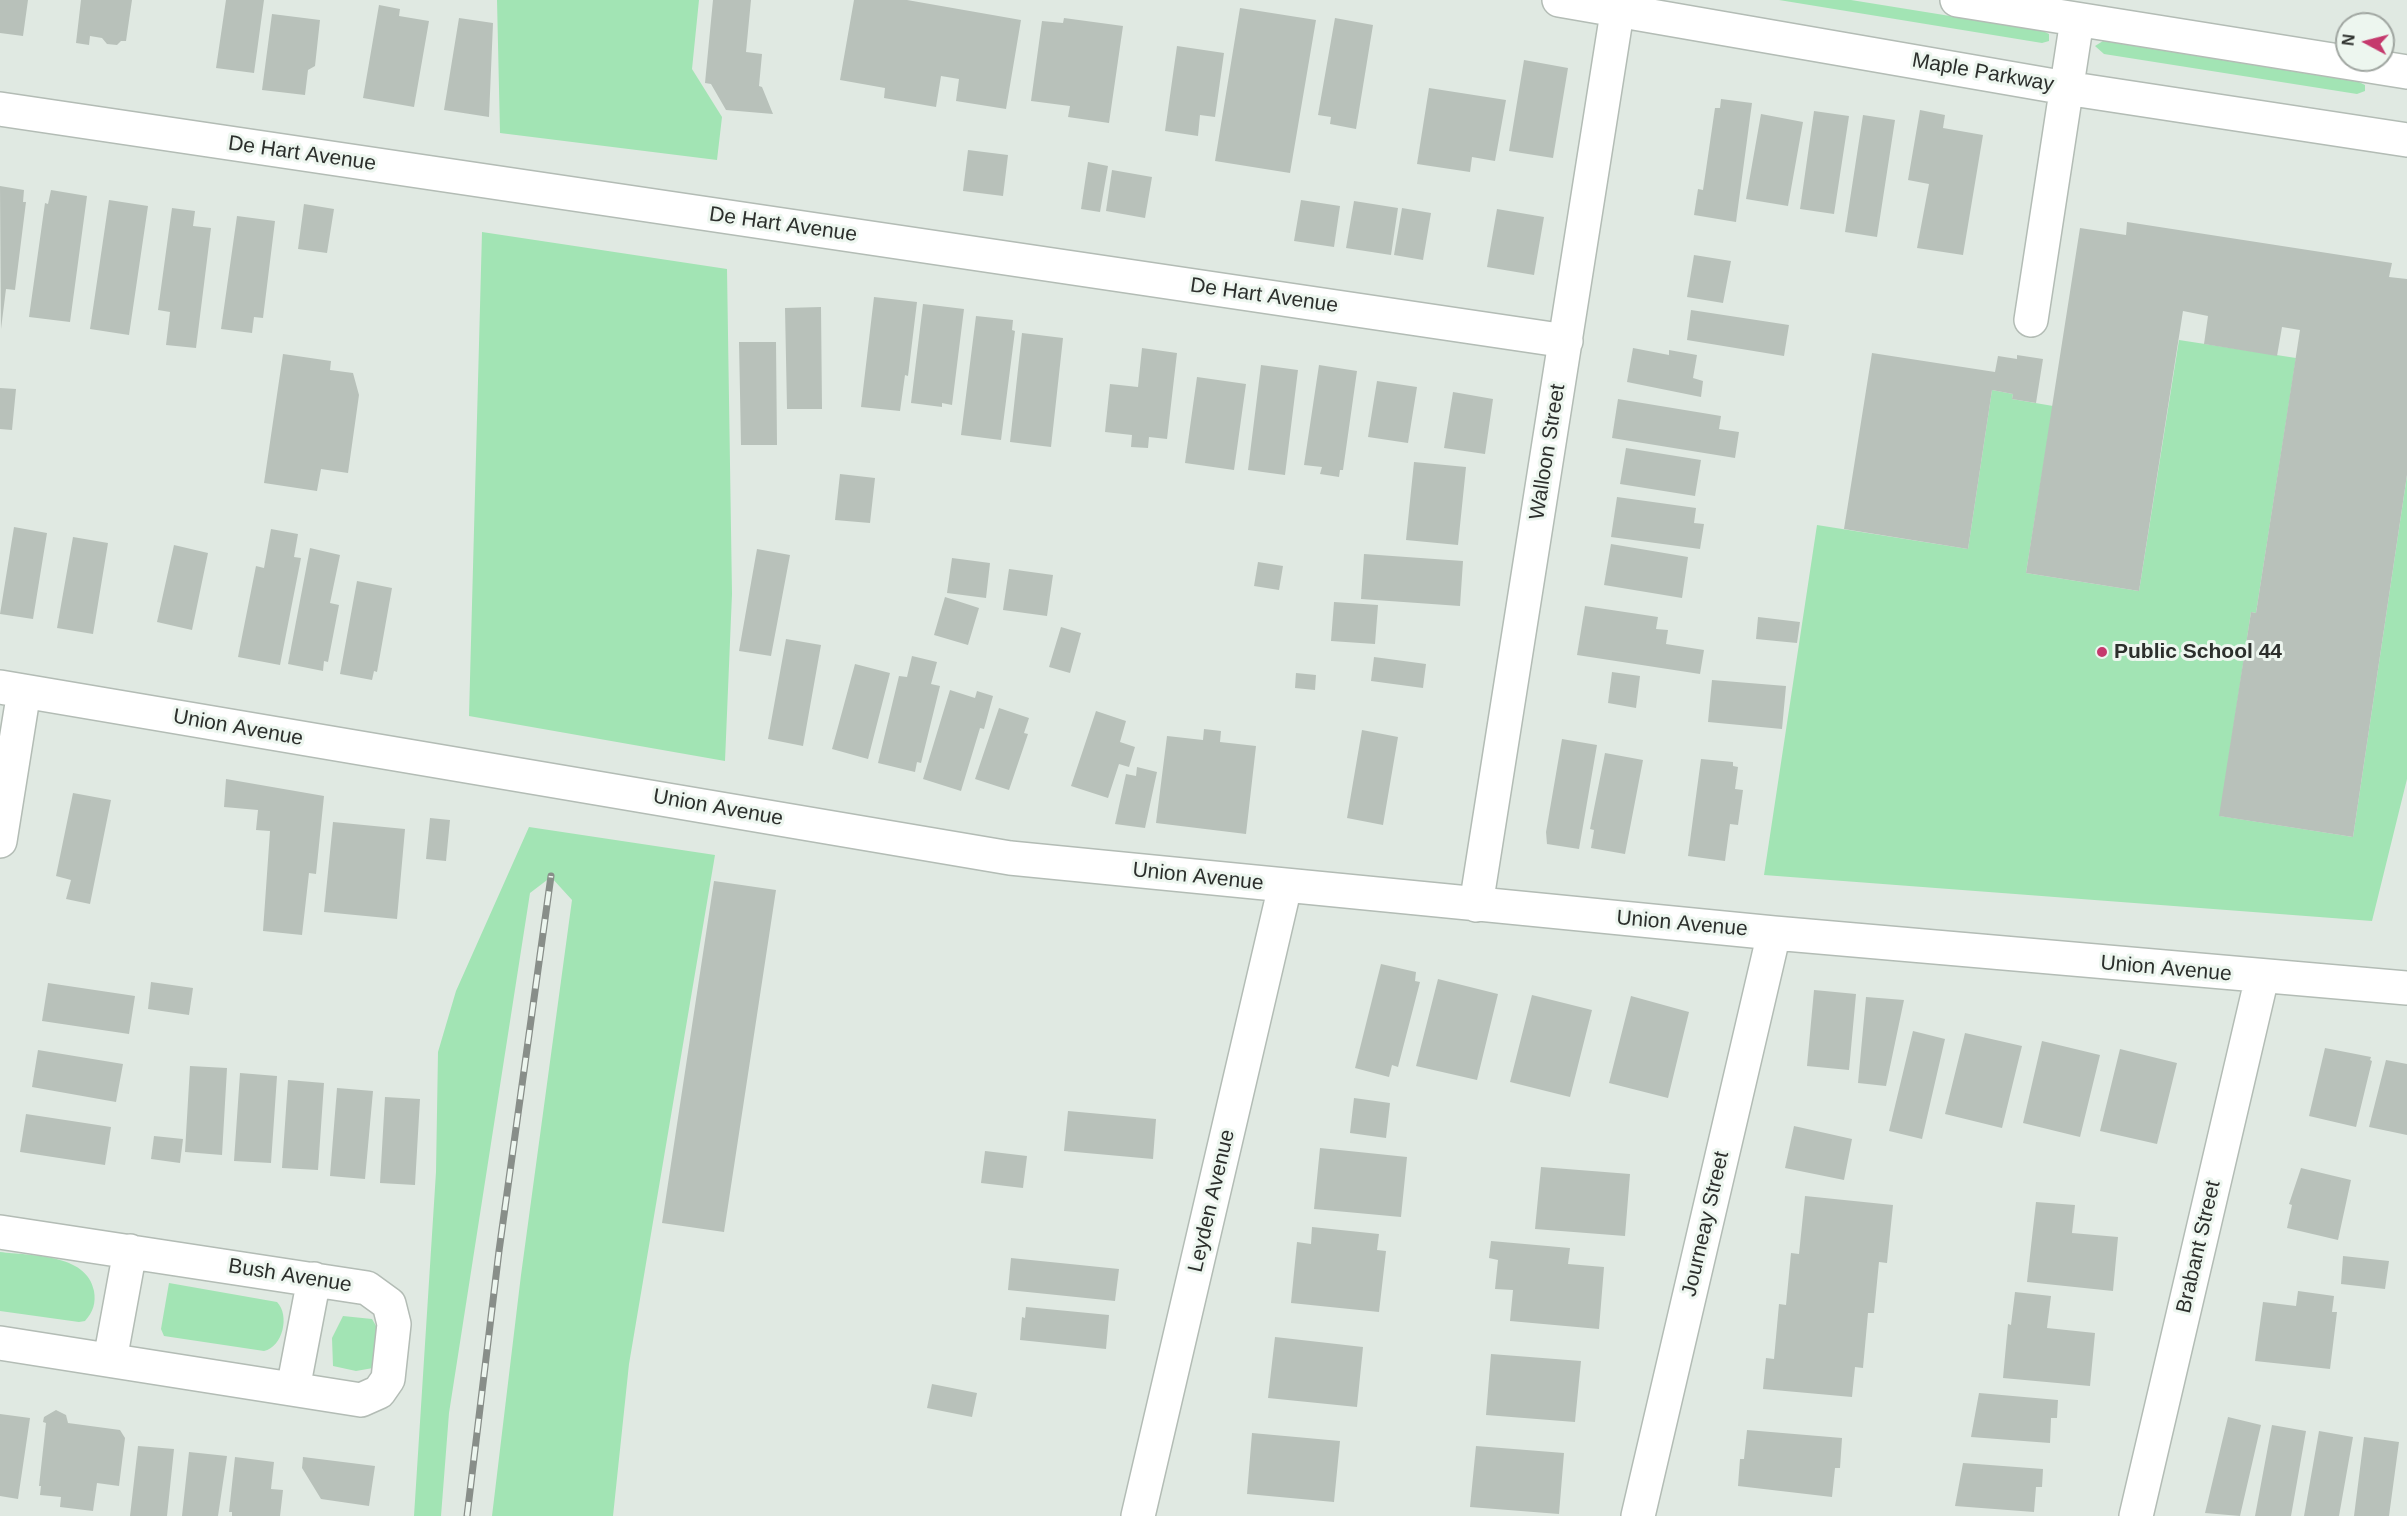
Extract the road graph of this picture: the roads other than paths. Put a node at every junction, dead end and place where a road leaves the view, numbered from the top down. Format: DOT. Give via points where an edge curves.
graph roads {
  1 [pos="1559,0"];
  2 [pos="1957,0"];
  3 [pos="1618,5"];
  4 [pos="2077,20"];
  5 [pos="2407,72"];
  6 [pos="2067,88"];
  7 [pos="0,110"];
  8 [pos="2407,140"];
  9 [pos="2031,320"];
  10 [pos="1566,341"];
  11 [pos="12,689"];
  12 [pos="0,841"];
  13 [pos="1284,886"];
  14 [pos="1476,905"];
  15 [pos="1774,933"];
  16 [pos="2262,977"];
  17 [pos="2407,988"];
  18 [pos="0,1232"];
  19 [pos="130,1251"];
  20 [pos="314,1280"];
  21 [pos="0,1343"];
  22 [pos="110,1360"];
  23 [pos="293,1389"];
  24 [pos="1138,1516"];
  25 [pos="1638,1516"];
  26 [pos="2136,1516"];
  1 -- 3 [label="street, Maple Parkway"];
  2 -- 4 [label="street"];
  3 -- 6 [label="street, Maple Parkway"];
  3 -- 10 [label="street, Walloon Street"];
  4 -- 5 [label="street"];
  4 -- 6 [label="street"];
  6 -- 8 [label="street, Maple Parkway"];
  6 -- 9 [label="street"];
  7 -- 10 [label="street, De Hart Avenue"];
  10 -- 14 [label="street, Walloon Street"];
  11 -- 12 [label="street"];
  11 -- 13 [label="street, Union Avenue" via="1010,858"];
  13 -- 14 [label="street, Union Avenue"];
  13 -- 24 [label="street, Leyden Avenue"];
  14 -- 15 [label="street, Union Avenue"];
  15 -- 16 [label="street, Union Avenue"];
  15 -- 25 [label="street, Journeay Street"];
  16 -- 17 [label="street, Union Avenue"];
  16 -- 26 [label="street, Brabant Street"];
  18 -- 19 [label="street, Bush Avenue"];
  19 -- 20 [label="street, Bush Avenue"];
  19 -- 22 [label="street"];
  20 -- 23 [label="street"];
  20 -- 23 [label="street, Bush Avenue" via="367,1288 389,1304 394,1324 391,1363 379,1392 361,1400"];
  21 -- 22 [label="street, Bush Avenue"];
  22 -- 23 [label="street, Bush Avenue"];
}
